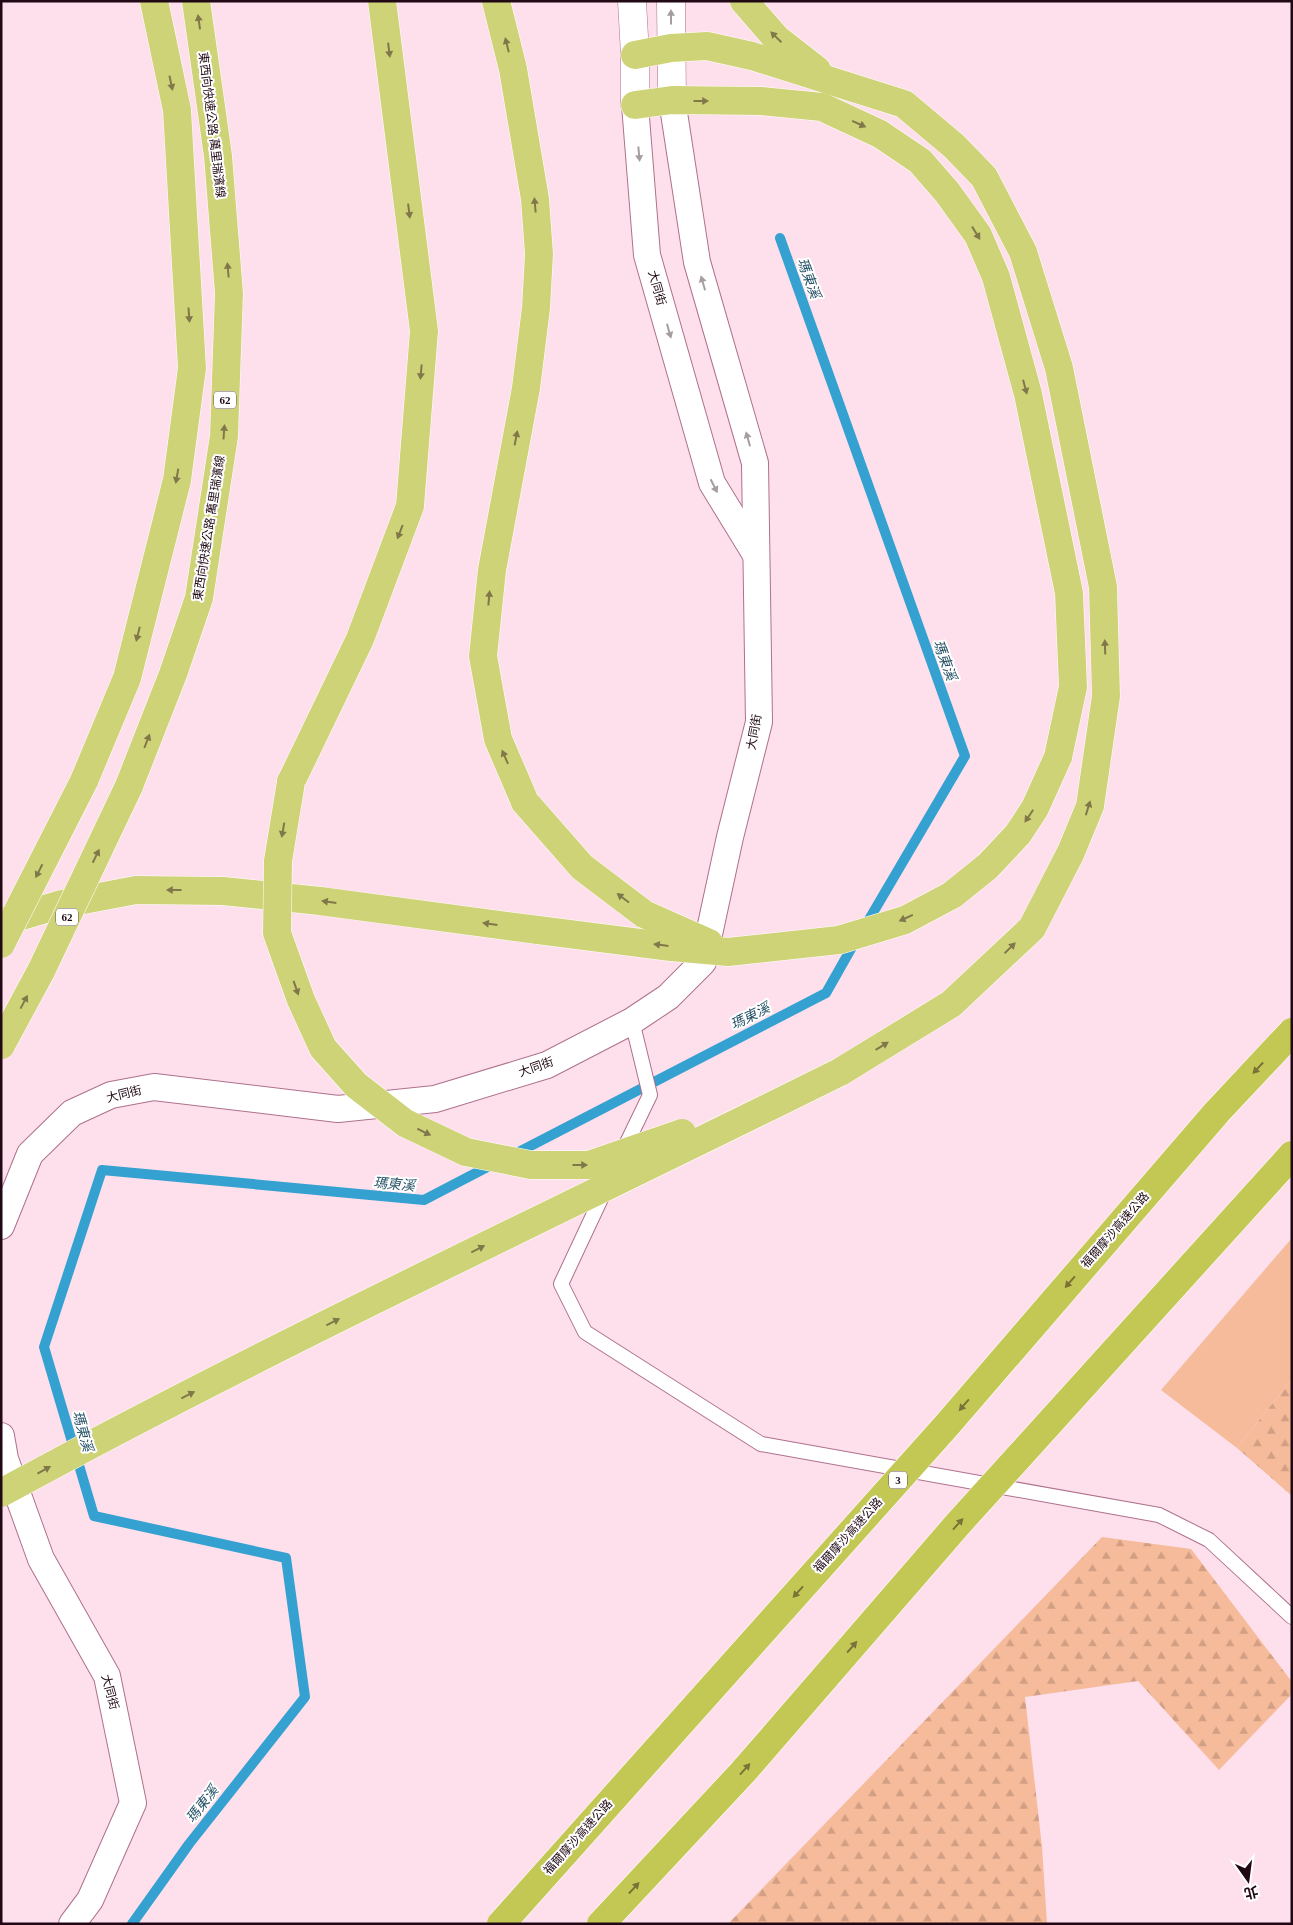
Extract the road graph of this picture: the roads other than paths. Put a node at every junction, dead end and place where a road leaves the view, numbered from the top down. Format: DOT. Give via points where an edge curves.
graph roads {
  1 [pos="154,1"];
  2 [pos="196,1"];
  3 [pos="382,1"];
  4 [pos="496,1"];
  5 [pos="632,1"];
  6 [pos="671,1"];
  7 [pos="744,1"];
  8 [pos="671,48"];
  9 [pos="635,55"];
  10 [pos="828,79"];
  11 [pos="672,100"];
  12 [pos="635,106"];
  13 [pos="756,556"];
  14 [pos="1,922"];
  15 [pos="1,944"];
  16 [pos="728,952"];
  17 [pos="632,1021"];
  18 [pos="1292,1032"];
  19 [pos="1,1045"];
  20 [pos="801,1091"];
  21 [pos="1292,1155"];
  22 [pos="1,1226"];
  23 [pos="1,1436"];
  24 [pos="1,1493"];
  25 [pos="1292,1617"];
  26 [pos="72,1924"];
  27 [pos="501,1924"];
  28 [pos="601,1924"];
  1 -- 15 [label="highway, one-way, bridge" via="177,110 192,368 177,480 127,678 84,781"];
  19 -- 2 [label="highway, 東西向快速公路 萬里瑞濱線 / 62, one-way, bridge" via="41,970 129,786 199,598 224,436 229,293 218,156"];
  3 -- 20 [label="highway, one-way, bridge" via="424,331 410,506 360,639 291,782 278,861 277,933 300,1000 323,1048 356,1085 405,1123 466,1152 531,1165 589,1165"];
  16 -- 4 [label="highway, one-way, bridge" via="644,914 582,867 525,802 498,739 483,656 492,570 526,388 539,254 535,199 513,70"];
  5 -- 9 [label="street, 大同街"];
  8 -- 6 [label="street, 大同街, one-way"];
  10 -- 7 [label="highway, one-way" via="776,38"];
  8 -- 9 [label="highway"];
  8 -- 10 [label="highway" via="707,46"];
  8 -- 11 [label="street, 大同街"];
  9 -- 12 [label="street, 大同街"];
  20 -- 10 [label="highway, one-way, bridge" via="840,1072 951,1004 1032,928 1071,852 1090,806 1106,696 1103,587 1059,368 1023,252 984,177 954,146 904,104"];
  11 -- 12 [label="highway"];
  13 -- 11 [label="street, 大同街, one-way" via="756,463 698,262"];
  11 -- 16 [label="highway, one-way, bridge" via="761,101 822,107 880,134 920,161 947,192 978,235 996,277 1028,394 1069,593 1072,687 1058,757 1035,808 1018,834 988,866 952,895 905,920 839,940"];
  12 -- 13 [label="street, 大同街, one-way" via="647,255 712,483"];
  13 -- 17 [label="street, 大同街" via="759,722 703,962 668,997"];
  16 -- 14 [label="highway, one-way, bridge" via="223,890 136,890 62,904"];
  17 -- 22 [label="street, 大同街" via="547,1065 435,1099 338,1109 154,1087 111,1095 72,1113 30,1154"];
  17 -- 25 [label="lane" via="650,1095 561,1284 585,1332 761,1444 1159,1514 1209,1540"];
  18 -- 27 [label="highway, 福爾摩沙高速公路 / 3, one-way, bridge" via="1217,1112 953,1418"];
  24 -- 20 [label="highway, one-way, bridge" via="99,1440 458,1259"];
  28 -- 21 [label="highway, one-way, bridge" via="743,1772 957,1525"];
  23 -- 26 [label="street, 大同街" via="5,1459 41,1559 107,1676 133,1803 90,1900"];
}
